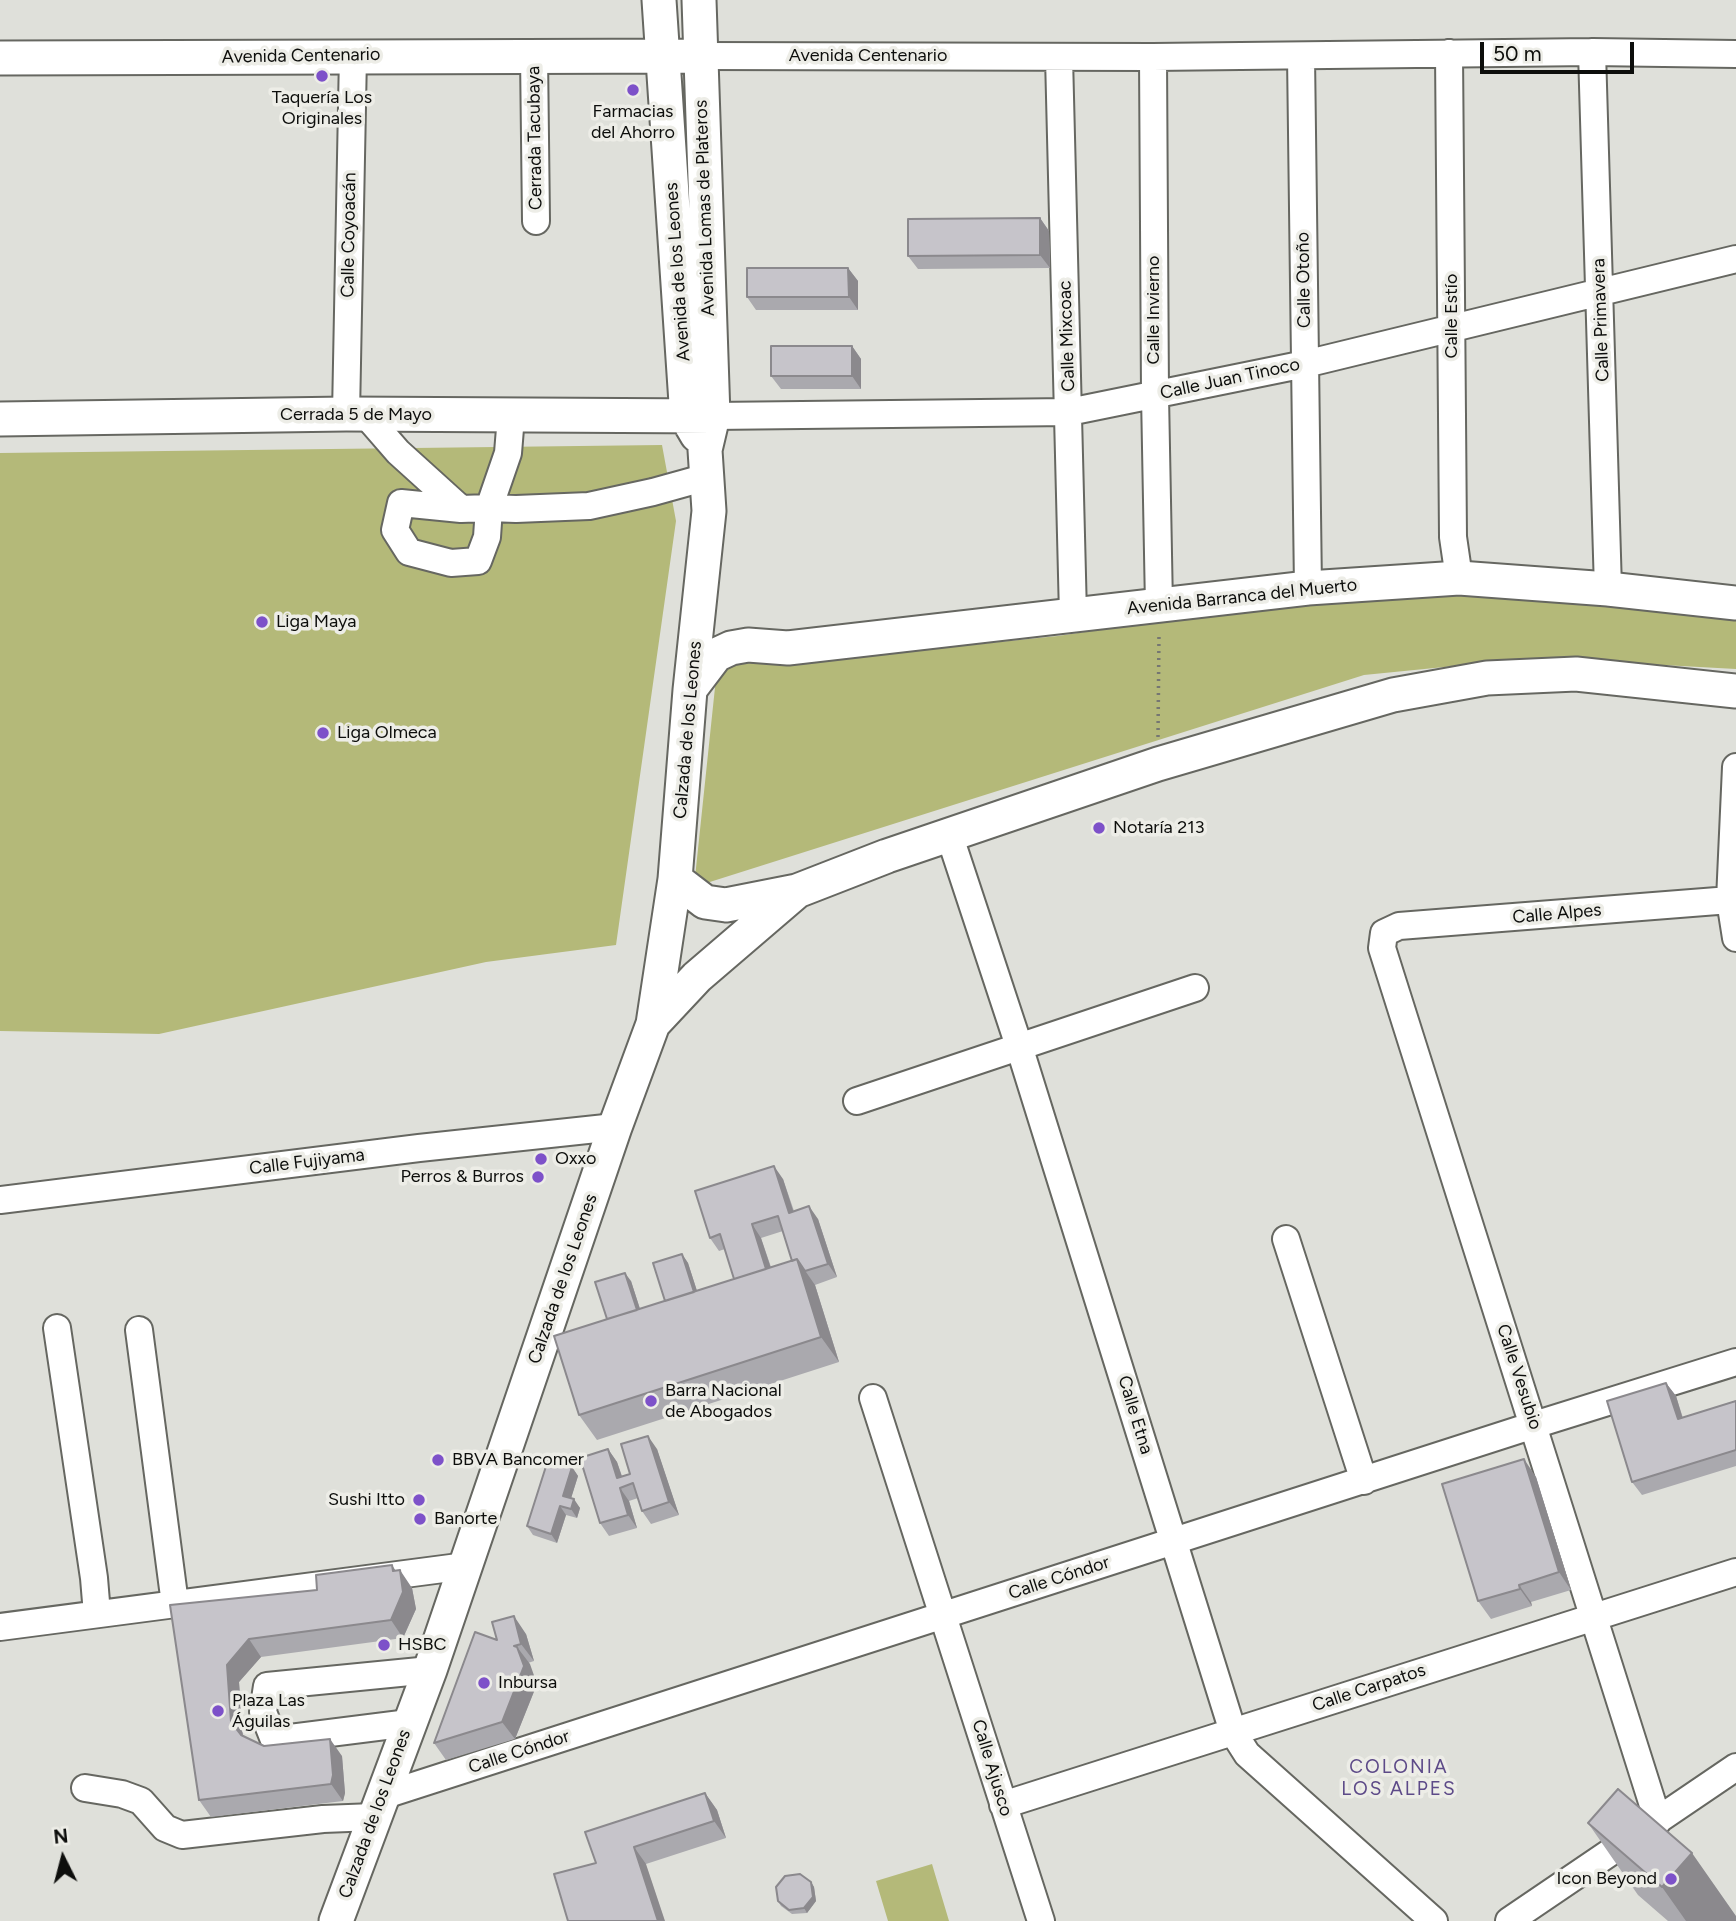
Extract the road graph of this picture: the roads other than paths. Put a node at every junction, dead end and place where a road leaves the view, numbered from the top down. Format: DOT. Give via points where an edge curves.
graph roads {
  1 [pos="659,0"];
  2 [pos="699,0"];
  3 [pos="1592,52"];
  4 [pos="1450,53"];
  5 [pos="1736,54"];
  6 [pos="353,55"];
  7 [pos="534,55"];
  8 [pos="664,56"];
  9 [pos="699,56"];
  10 [pos="1301,56"];
  11 [pos="1059,57"];
  12 [pos="1153,57"];
  13 [pos="0,58"];
  14 [pos="536,221"];
  15 [pos="1736,259"];
  16 [pos="1601,293"];
  17 [pos="1452,329"];
  18 [pos="1305,364"];
  19 [pos="1155,395"];
  20 [pos="1069,412"];
  21 [pos="355,414"];
  22 [pos="511,416"];
  23 [pos="700,417"];
  24 [pos="0,419"];
  25 [pos="706,463"];
  26 [pos="489,508"];
  27 [pos="461,509"];
  28 [pos="1459,578"];
  29 [pos="1308,588"];
  30 [pos="1608,589"];
  31 [pos="701,590"];
  32 [pos="1736,603"];
  33 [pos="1159,606"];
  34 [pos="1073,615"];
  35 [pos="748,645"];
  36 [pos="690,690"];
  37 [pos="1736,691"];
  38 [pos="1736,767"];
  39 [pos="949,834"];
  40 [pos="676,879"];
  41 [pos="797,891"];
  42 [pos="1730,900"];
  43 [pos="1384,933"];
  44 [pos="1736,938"];
  45 [pos="1195,988"];
  46 [pos="653,1024"];
  47 [pos="1019,1046"];
  48 [pos="858,1101"];
  49 [pos="615,1128"];
  50 [pos="0,1200"];
  51 [pos="1286,1239"];
  52 [pos="57,1328"];
  53 [pos="139,1331"];
  54 [pos="1736,1362"];
  55 [pos="873,1398"];
  56 [pos="1534,1425"];
  57 [pos="1364,1481"];
  58 [pos="1174,1541"];
  59 [pos="466,1566"];
  60 [pos="1736,1572"];
  61 [pos="175,1604"];
  62 [pos="97,1614"];
  63 [pos="944,1615"];
  64 [pos="1595,1616"];
  65 [pos="0,1627"];
  66 [pos="430,1670"];
  67 [pos="409,1723"];
  68 [pos="1233,1732"];
  69 [pos="1736,1767"];
  70 [pos="85,1788"];
  71 [pos="1003,1805"];
  72 [pos="378,1807"];
  73 [pos="1658,1821"];
  74 [pos="336,1921"];
  75 [pos="1041,1921"];
  76 [pos="1434,1921"];
  77 [pos="1509,1921"];
  1 -- 8 [label="main road"];
  2 -- 9 [label="main road, Avenida Lomas de Plateros"];
  3 -- 4 [label="street, Avenida Centenario"];
  3 -- 5 [label="street, Avenida Centenario"];
  3 -- 16 [label="street, Calle Primavera"];
  4 -- 10 [label="street, Avenida Centenario"];
  4 -- 17 [label="street, Calle Estío"];
  6 -- 7 [label="main road, Avenida Centenario"];
  6 -- 13 [label="main road, Avenida Centenario"];
  6 -- 21 [label="street, Calle Coyoacán"];
  7 -- 8 [label="main road, Avenida Centenario"];
  7 -- 14 [label="street, Cerrada Tacubaya"];
  8 -- 9 [label="main road, Avenida Centenario"];
  8 -- 23 [label="main road, Avenida de los Leones"];
  9 -- 11 [label="street, Avenida Centenario"];
  9 -- 23 [label="main road, Avenida Lomas de Plateros"];
  10 -- 12 [label="street, Avenida Centenario"];
  10 -- 18 [label="street, Calle Otoño"];
  11 -- 12 [label="street, Avenida Centenario"];
  11 -- 20 [label="street, Calle Mixcoac"];
  12 -- 19 [label="street, Calle Invierno"];
  15 -- 16 [label="street, Calle Juan Tinoco"];
  16 -- 17 [label="street, Calle Juan Tinoco"];
  16 -- 30 [label="street, Calle Primavera"];
  17 -- 18 [label="street, Calle Juan Tinoco"];
  17 -- 28 [label="street, Calle Estío" via="1452,537"];
  18 -- 19 [label="street, Calle Juan Tinoco"];
  18 -- 29 [label="street, Calle Otoño"];
  19 -- 20 [label="street, Calle Juan Tinoco"];
  19 -- 33 [label="street, Calle Invierno"];
  20 -- 23 [label="street, Calle Juan Tinoco"];
  20 -- 34 [label="street, Calle Mixcoac"];
  21 -- 22 [label="main road, Cerrada 5 de Mayo"];
  21 -- 24 [label="main road, Cerrada 5 de Mayo"];
  21 -- 27 [label="street"];
  22 -- 23 [label="main road, Cerrada 5 de Mayo"];
  22 -- 26 [label="street" via="508,453"];
  23 -- 25 [label="main road, Avenida de los Leones"];
  25 -- 26 [label="street" via="653,492 589,506"];
  25 -- 31 [label="main road, Calzada de los Leones" via="709,511"];
  26 -- 27 [label="street"];
  26 -- 27 [label="street" via="487,537 478,561 452,563 409,552 395,530 401,503"];
  28 -- 29 [label="main road, Avenida Barranca del Muerto"];
  28 -- 30 [label="main road, Avenida Barranca del Muerto"];
  29 -- 33 [label="main road, Avenida Barranca del Muerto"];
  30 -- 32 [label="main road, Avenida Barranca del Muerto"];
  31 -- 35 [label="main road" via="733,634"];
  31 -- 36 [label="main road, Calzada de los Leones"];
  33 -- 34 [label="main road, Avenida Barranca del Muerto"];
  34 -- 35 [label="main road, Avenida Barranca del Muerto" via="788,648"];
  35 -- 36 [label="main road, Avenida Barranca del Muerto" via="716,655"];
  36 -- 40 [label="main road, Calzada de los Leones"];
  37 -- 39 [label="main road" via="1576,674 1487,678 1393,695 1158,764"];
  38 -- 42 [label="street"];
  39 -- 41 [label="main road"];
  39 -- 47 [label="street, Calle Etna"];
  40 -- 41 [label="main road" via="705,902 726,905"];
  40 -- 46 [label="main road, Calzada de los Leones"];
  41 -- 46 [label="main road" via="697,977"];
  42 -- 43 [label="street, Calle Alpes" via="1399,926"];
  42 -- 44 [label="street"];
  43 -- 56 [label="street, Calle Vesubio" via="1381,948"];
  45 -- 47 [label="street"];
  46 -- 49 [label="main road, Calzada de los Leones"];
  47 -- 48 [label="street"];
  47 -- 58 [label="street, Calle Etna"];
  49 -- 50 [label="street, Calle Fujiyama"];
  49 -- 59 [label="main road, Calzada de los Leones"];
  51 -- 57 [label="street"];
  52 -- 62 [label="street"];
  53 -- 61 [label="street"];
  54 -- 56 [label="street, Calle Cóndor"];
  55 -- 63 [label="street, Calle Ajusco"];
  56 -- 57 [label="street, Calle Cóndor"];
  56 -- 64 [label="street, Calle Vesubio"];
  57 -- 58 [label="street, Calle Cóndor"];
  58 -- 63 [label="street, Calle Cóndor"];
  58 -- 68 [label="street, Calle Etna"];
  59 -- 61 [label="street"];
  59 -- 66 [label="main road, Calzada de los Leones"];
  60 -- 64 [label="street, Calle Carpatos"];
  61 -- 62 [label="street"];
  62 -- 65 [label="street"];
  63 -- 71 [label="street, Calle Ajusco"];
  63 -- 72 [label="street, Calle Cóndor"];
  64 -- 68 [label="street, Calle Carpatos"];
  64 -- 73 [label="street, Calle Vesubio"];
  66 -- 67 [label="main road, Calzada de los Leones"];
  66 -- 67 [label="street" via="267,1686 263,1713 274,1740"];
  67 -- 72 [label="main road, Calzada de los Leones"];
  68 -- 71 [label="street, Calle Carpatos"];
  68 -- 76 [label="street, Calle Etna" via="1247,1754"];
  69 -- 73 [label="street"];
  70 -- 72 [label="street, Calle Cóndor" via="141,1801 165,1828 183,1835 323,1819"];
  71 -- 75 [label="street, Calle Ajusco"];
  72 -- 74 [label="main road, Calzada de los Leones"];
  73 -- 77 [label="street"];
}
